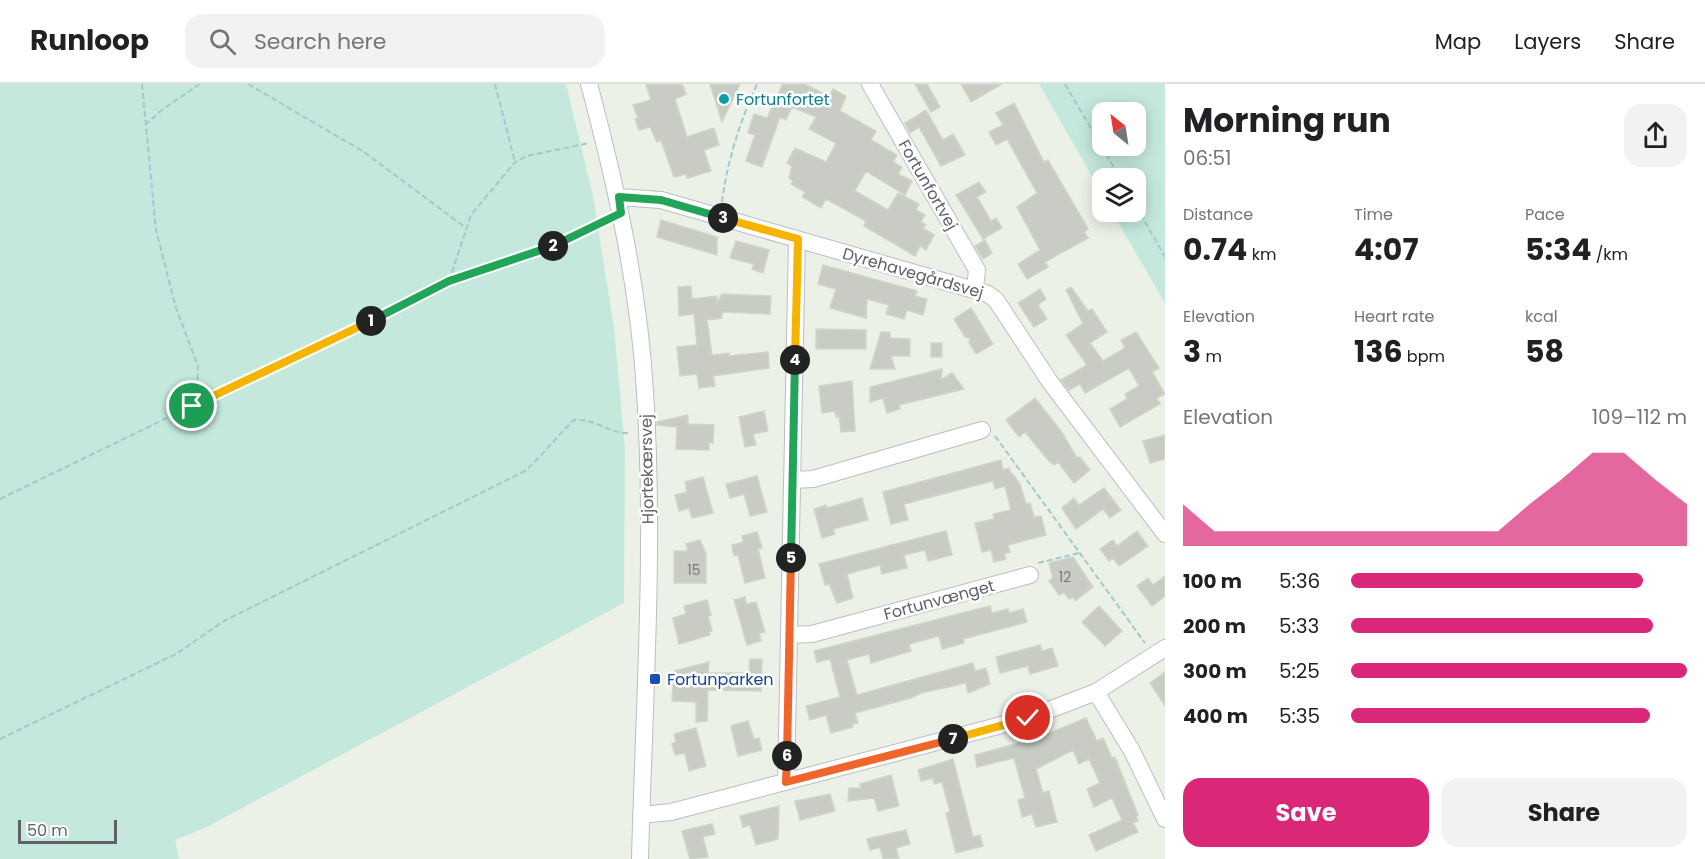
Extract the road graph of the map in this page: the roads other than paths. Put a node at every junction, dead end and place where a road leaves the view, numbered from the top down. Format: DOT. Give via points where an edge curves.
graph roads {
  1 [pos="590,84"];
  2 [pos="870,84"];
  3 [pos="620,205"];
  4 [pos="798,239"];
  5 [pos="975,288"];
  6 [pos="982,430"];
  7 [pos="792,480"];
  8 [pos="1165,534"];
  9 [pos="1030,575"];
  10 [pos="789,635"];
  11 [pos="1159,651"];
  12 [pos="1096,692"];
  13 [pos="786,782"];
  14 [pos="641,815"];
  15 [pos="1165,819"];
  16 [pos="640,859"];
  1 -- 3 [label="street, Hjortekærsvej"];
  2 -- 5 [label="street, Fortunfortvej" via="977,270"];
  3 -- 4 [label="street, Dyrehavegårdsvej" via="661,200"];
  3 -- 14 [label="street, Hjortekærsvej" via="645,391 648,510"];
  4 -- 5 [label="street, Dyrehavegårdsvej"];
  4 -- 7 [label="street"];
  5 -- 8 [label="street, Dyrehavegårdsvej" via="996,300 1050,382"];
  6 -- 7 [label="street" via="813,479"];
  7 -- 10 [label="street"];
  9 -- 10 [label="street, Fortunvænget" via="812,634"];
  10 -- 13 [label="street"];
  11 -- 12 [label="street"];
  12 -- 13 [label="street" via="1028,718"];
  12 -- 15 [label="street" via="1132,751"];
  13 -- 14 [label="street" via="671,812"];
  14 -- 16 [label="street, Hjortekærsvej"];
}
